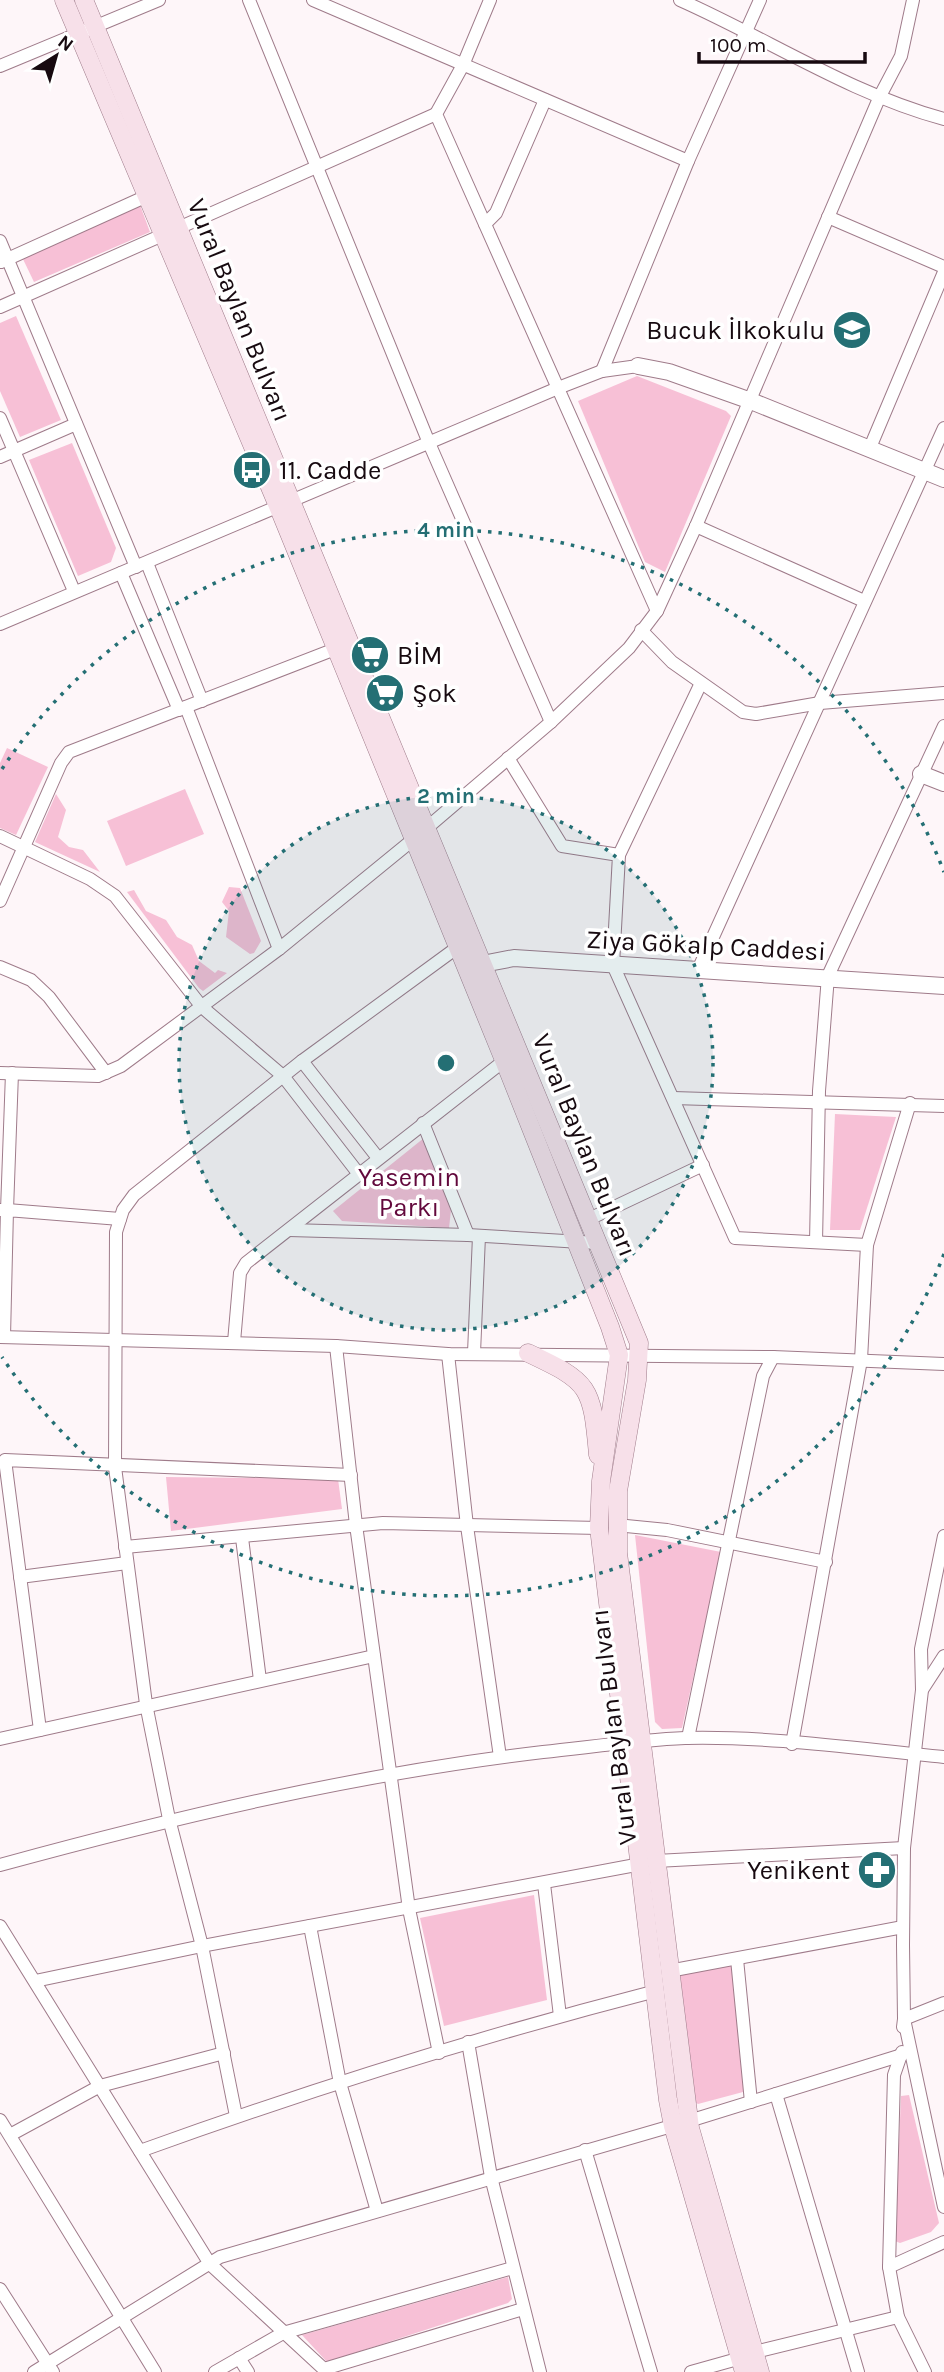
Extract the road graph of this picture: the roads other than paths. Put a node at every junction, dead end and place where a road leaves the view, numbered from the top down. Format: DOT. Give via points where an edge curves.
graph roads {
  1 [pos="64,0"];
  2 [pos="84,0"];
  3 [pos="159,0"];
  4 [pos="249,0"];
  5 [pos="313,0"];
  6 [pos="490,0"];
  7 [pos="680,0"];
  8 [pos="760,0"];
  9 [pos="913,0"];
  10 [pos="747,30"];
  11 [pos="87,31"];
  12 [pos="463,65"];
  13 [pos="0,66"];
  14 [pos="880,96"];
  15 [pos="545,100"];
  16 [pos="436,114"];
  17 [pos="944,119"];
  18 [pos="688,161"];
  19 [pos="316,166"];
  20 [pos="148,196"];
  21 [pos="828,217"];
  22 [pos="485,224"];
  23 [pos="171,232"];
  24 [pos="0,241"];
  25 [pos="4,260"];
  26 [pos="944,267"];
  27 [pos="944,272"];
  28 [pos="23,296"];
  29 [pos="0,307"];
  30 [pos="638,366"];
  31 [pos="602,371"];
  32 [pos="558,388"];
  33 [pos="751,401"];
  34 [pos="0,418"];
  35 [pos="76,424"];
  36 [pos="943,435"];
  37 [pos="429,443"];
  38 [pos="869,450"];
  39 [pos="15,452"];
  40 [pos="0,457"];
  41 [pos="924,472"];
  42 [pos="944,479"];
  43 [pos="285,504"];
  44 [pos="695,526"];
  45 [pos="141,565"];
  46 [pos="121,573"];
  47 [pos="74,591"];
  48 [pos="864,601"];
  49 [pos="657,611"];
  50 [pos="0,624"];
  51 [pos="641,630"];
  52 [pos="343,646"];
  53 [pos="701,683"];
  54 [pos="944,693"];
  55 [pos="202,701"];
  56 [pos="820,703"];
  57 [pos="183,708"];
  58 [pos="551,722"];
  59 [pos="944,726"];
  60 [pos="508,758"];
  61 [pos="921,774"];
  62 [pos="944,783"];
  63 [pos="420,834"];
  64 [pos="0,836"];
  65 [pos="22,846"];
  66 [pos="619,855"];
  67 [pos="0,901"];
  68 [pos="464,943"];
  69 [pos="279,949"];
  70 [pos="614,964"];
  71 [pos="474,966"];
  72 [pos="0,967"];
  73 [pos="698,970"];
  74 [pos="828,976"];
  75 [pos="944,986"];
  76 [pos="202,1007"];
  77 [pos="511,1055"];
  78 [pos="302,1061"];
  79 [pos="6,1073"];
  80 [pos="106,1073"];
  81 [pos="283,1076"];
  82 [pos="673,1098"];
  83 [pos="819,1100"];
  84 [pos="910,1103"];
  85 [pos="944,1106"];
  86 [pos="423,1123"];
  87 [pos="378,1158"];
  88 [pos="703,1165"];
  89 [pos="358,1173"];
  90 [pos="3,1210"];
  91 [pos="120,1219"];
  92 [pos="587,1220"];
  93 [pos="289,1230"];
  94 [pos="473,1235"];
  95 [pos="576,1242"];
  96 [pos="816,1242"];
  97 [pos="597,1243"];
  98 [pos="867,1245"];
  99 [pos="2,1337"];
  100 [pos="116,1342"];
  101 [pos="234,1342"];
  102 [pos="336,1346"];
  103 [pos="474,1353"];
  104 [pos="528,1353"];
  105 [pos="448,1354"];
  106 [pos="620,1355"];
  107 [pos="640,1357"];
  108 [pos="773,1357"];
  109 [pos="861,1360"];
  110 [pos="944,1364"];
  111 [pos="3,1460"];
  112 [pos="116,1467"];
  113 [pos="351,1475"];
  114 [pos="601,1482"];
  115 [pos="356,1525"];
  116 [pos="467,1526"];
  117 [pos="607,1526"];
  118 [pos="944,1536"];
  119 [pos="242,1538"];
  120 [pos="729,1543"];
  121 [pos="125,1547"];
  122 [pos="127,1563"];
  123 [pos="826,1563"];
  124 [pos="20,1577"];
  125 [pos="374,1656"];
  126 [pos="944,1656"];
  127 [pos="260,1680"];
  128 [pos="922,1690"];
  129 [pos="146,1704"];
  130 [pos="40,1730"];
  131 [pos="688,1738"];
  132 [pos="0,1739"];
  133 [pos="634,1742"];
  134 [pos="792,1744"];
  135 [pos="913,1754"];
  136 [pos="500,1757"];
  137 [pos="944,1757"];
  138 [pos="389,1773"];
  139 [pos="169,1819"];
  140 [pos="904,1848"];
  141 [pos="649,1863"];
  142 [pos="0,1865"];
  143 [pos="544,1884"];
  144 [pos="409,1909"];
  145 [pos="0,1926"];
  146 [pos="310,1926"];
  147 [pos="903,1927"];
  148 [pos="202,1946"];
  149 [pos="737,1959"];
  150 [pos="669,1971"];
  151 [pos="35,1982"];
  152 [pos="656,1991"];
  153 [pos="944,2003"];
  154 [pos="560,2016"];
  155 [pos="904,2019"];
  156 [pos="468,2042"];
  157 [pos="224,2053"];
  158 [pos="439,2053"];
  159 [pos="902,2055"];
  160 [pos="340,2083"];
  161 [pos="100,2086"];
  162 [pos="776,2094"];
  163 [pos="751,2102"];
  164 [pos="236,2116"];
  165 [pos="0,2120"];
  166 [pos="681,2124"];
  167 [pos="9,2135"];
  168 [pos="585,2150"];
  169 [pos="140,2151"];
  170 [pos="491,2177"];
  171 [pos="944,2207"];
  172 [pos="377,2210"];
  173 [pos="944,2242"];
  174 [pos="210,2264"];
  175 [pos="889,2267"];
  176 [pos="513,2268"];
  177 [pos="0,2289"];
  178 [pos="523,2309"];
  179 [pos="898,2317"];
  180 [pos="124,2318"];
  181 [pos="844,2328"];
  182 [pos="283,2333"];
  183 [pos="239,2358"];
  184 [pos="747,2361"];
  185 [pos="50,2368"];
  186 [pos="326,2371"];
  187 [pos="34,2372"];
  188 [pos="155,2372"];
  189 [pos="215,2372"];
  190 [pos="248,2372"];
  191 [pos="540,2372"];
  192 [pos="651,2372"];
  193 [pos="691,2372"];
  194 [pos="760,2372"];
  195 [pos="858,2372"];
  196 [pos="925,2372"];
  1 -- 11 [label="main road, Vural Baylan Bulvarı"];
  2 -- 11 [label="main road, Vural Baylan Bulvarı"];
  3 -- 11 [label="street"];
  4 -- 19 [label="street"];
  5 -- 12 [label="street"];
  6 -- 12 [label="street"];
  7 -- 10 [label="street"];
  8 -- 10 [label="street"];
  9 -- 14 [label="street" via="901,56"];
  10 -- 14 [label="street"];
  10 -- 18 [label="street"];
  11 -- 13 [label="street"];
  11 -- 20 [label="main road, Vural Baylan Bulvarı"];
  11 -- 23 [label="main road, Vural Baylan Bulvarı"];
  12 -- 15 [label="street"];
  12 -- 16 [label="street"];
  14 -- 17 [label="street"];
  14 -- 21 [label="street"];
  15 -- 18 [label="street"];
  15 -- 22 [label="street" via="496,213"];
  16 -- 19 [label="street"];
  16 -- 22 [label="street"];
  18 -- 31 [label="street"];
  19 -- 23 [label="street"];
  19 -- 37 [label="street"];
  20 -- 23 [label="main road, Vural Baylan Bulvarı"];
  20 -- 25 [label="street"];
  21 -- 26 [label="street"];
  21 -- 33 [label="street"];
  22 -- 32 [label="street"];
  23 -- 28 [label="street"];
  23 -- 43 [label="main road, Vural Baylan Bulvarı"];
  24 -- 25 [label="street"];
  25 -- 28 [label="street"];
  27 -- 38 [label="street"];
  28 -- 29 [label="street"];
  28 -- 35 [label="street"];
  30 -- 31 [label="street"];
  30 -- 33 [label="street"];
  31 -- 32 [label="street"];
  32 -- 37 [label="street"];
  32 -- 49 [label="street"];
  33 -- 38 [label="street"];
  33 -- 44 [label="street"];
  34 -- 39 [label="street"];
  35 -- 39 [label="street"];
  35 -- 45 [label="street"];
  36 -- 41 [label="street"];
  37 -- 43 [label="street"];
  37 -- 58 [label="street"];
  38 -- 41 [label="street"];
  39 -- 40 [label="street"];
  39 -- 47 [label="street"];
  41 -- 42 [label="street"];
  41 -- 48 [label="street"];
  43 -- 45 [label="street"];
  43 -- 52 [label="main road, Vural Baylan Bulvarı"];
  44 -- 48 [label="street"];
  44 -- 49 [label="street"];
  45 -- 46 [label="street"];
  45 -- 55 [label="street"];
  46 -- 47 [label="street"];
  46 -- 57 [label="street"];
  47 -- 50 [label="street"];
  48 -- 56 [label="street"];
  49 -- 51 [label="street"];
  51 -- 53 [label="street"];
  51 -- 58 [label="street" via="629,648"];
  52 -- 55 [label="street"];
  52 -- 63 [label="main road, Vural Baylan Bulvarı"];
  53 -- 56 [label="street" via="743,712 757,714"];
  53 -- 66 [label="street"];
  54 -- 56 [label="street"];
  55 -- 57 [label="street"];
  56 -- 73 [label="street"];
  57 -- 65 [label="street" via="69,752"];
  57 -- 69 [label="street"];
  58 -- 60 [label="street"];
  59 -- 61 [label="street"];
  60 -- 63 [label="street"];
  60 -- 66 [label="street" via="562,846"];
  61 -- 62 [label="street"];
  61 -- 74 [label="street"];
  63 -- 68 [label="main road, Vural Baylan Bulvarı"];
  63 -- 69 [label="street"];
  64 -- 65 [label="street"];
  65 -- 67 [label="street"];
  65 -- 76 [label="street" via="115,896"];
  66 -- 70 [label="street"];
  68 -- 71 [label="main road, Vural Baylan Bulvarı"];
  68 -- 78 [label="street"];
  69 -- 76 [label="street"];
  70 -- 71 [label="street, Ziya Gökalp Caddesi" via="514,958"];
  70 -- 73 [label="street, Ziya Gökalp Caddesi"];
  70 -- 82 [label="street"];
  71 -- 77 [label="main road, Vural Baylan Bulvarı"];
  72 -- 80 [label="street" via="31,980 49,997"];
  73 -- 74 [label="street, Ziya Gökalp Caddesi"];
  74 -- 75 [label="street, Ziya Gökalp Caddesi"];
  74 -- 83 [label="street"];
  76 -- 80 [label="street"];
  76 -- 81 [label="street"];
  77 -- 86 [label="street"];
  77 -- 92 [label="main road, Vural Baylan Bulvarı"];
  77 -- 95 [label="main road, Vural Baylan Bulvarı"];
  78 -- 81 [label="street"];
  78 -- 87 [label="street"];
  79 -- 80 [label="street"];
  79 -- 90 [label="street"];
  81 -- 89 [label="street"];
  81 -- 91 [label="street" via="134,1195"];
  82 -- 83 [label="street"];
  82 -- 88 [label="street"];
  83 -- 84 [label="street"];
  83 -- 96 [label="street"];
  84 -- 85 [label="street"];
  84 -- 98 [label="street"];
  86 -- 87 [label="street"];
  86 -- 94 [label="street"];
  87 -- 89 [label="street"];
  88 -- 92 [label="street"];
  88 -- 96 [label="street" via="735,1238"];
  89 -- 93 [label="street"];
  90 -- 91 [label="street"];
  90 -- 99 [label="street"];
  91 -- 100 [label="street" via="116,1232"];
  92 -- 97 [label="main road, Vural Baylan Bulvarı"];
  93 -- 94 [label="street"];
  93 -- 101 [label="street" via="262,1249 240,1273"];
  94 -- 95 [label="street"];
  94 -- 103 [label="street"];
  95 -- 97 [label="street"];
  95 -- 106 [label="main road, Vural Baylan Bulvarı"];
  96 -- 98 [label="street"];
  97 -- 107 [label="main road, Vural Baylan Bulvarı" via="639,1343"];
  98 -- 109 [label="street"];
  99 -- 100 [label="street"];
  100 -- 101 [label="street"];
  100 -- 112 [label="street"];
  101 -- 102 [label="street"];
  102 -- 105 [label="street"];
  102 -- 113 [label="street"];
  103 -- 104 [label="street"];
  103 -- 105 [label="street"];
  104 -- 106 [label="street"];
  104 -- 114 [label="main road" via="577,1378 587,1393"];
  105 -- 116 [label="street"];
  106 -- 107 [label="street"];
  106 -- 114 [label="main road, Vural Baylan Bulvarı"];
  107 -- 108 [label="street"];
  107 -- 117 [label="main road, Vural Baylan Bulvarı" via="618,1491"];
  108 -- 109 [label="street"];
  108 -- 120 [label="street" via="763,1376"];
  109 -- 110 [label="street"];
  109 -- 123 [label="street"];
  111 -- 112 [label="street"];
  111 -- 124 [label="street"];
  112 -- 113 [label="street"];
  112 -- 121 [label="street"];
  113 -- 115 [label="street"];
  114 -- 117 [label="main road, Vural Baylan Bulvarı"];
  115 -- 116 [label="street"];
  115 -- 119 [label="street"];
  115 -- 125 [label="street"];
  116 -- 117 [label="street"];
  116 -- 136 [label="street"];
  117 -- 120 [label="street" via="667,1530"];
  117 -- 133 [label="main road, Vural Baylan Bulvarı"];
  118 -- 128 [label="street" via="921,1649"];
  119 -- 121 [label="street"];
  119 -- 127 [label="street"];
  120 -- 123 [label="street"];
  120 -- 131 [label="street"];
  121 -- 122 [label="street"];
  122 -- 124 [label="street"];
  122 -- 129 [label="street"];
  123 -- 134 [label="street"];
  124 -- 130 [label="street"];
  125 -- 127 [label="street"];
  125 -- 138 [label="street"];
  126 -- 128 [label="street"];
  127 -- 129 [label="street"];
  128 -- 135 [label="street"];
  129 -- 130 [label="street"];
  129 -- 139 [label="street"];
  130 -- 132 [label="street"];
  131 -- 133 [label="street"];
  131 -- 134 [label="street"];
  133 -- 136 [label="street"];
  133 -- 141 [label="main road, Vural Baylan Bulvarı"];
  134 -- 135 [label="street"];
  135 -- 137 [label="street"];
  135 -- 140 [label="street"];
  136 -- 138 [label="street"];
  138 -- 139 [label="street"];
  138 -- 144 [label="street"];
  139 -- 142 [label="street"];
  139 -- 148 [label="street"];
  140 -- 141 [label="street"];
  140 -- 147 [label="street"];
  141 -- 143 [label="street"];
  141 -- 150 [label="main road, Vural Baylan Bulvarı"];
  141 -- 152 [label="main road, Vural Baylan Bulvarı"];
  143 -- 144 [label="street"];
  143 -- 154 [label="street"];
  144 -- 146 [label="street"];
  144 -- 158 [label="street"];
  145 -- 151 [label="street"];
  146 -- 148 [label="street"];
  146 -- 160 [label="street"];
  147 -- 149 [label="street"];
  147 -- 155 [label="street"];
  148 -- 151 [label="street"];
  148 -- 157 [label="street"];
  149 -- 150 [label="street"];
  149 -- 163 [label="street"];
  150 -- 166 [label="main road, Vural Baylan Bulvarı"];
  151 -- 161 [label="street"];
  152 -- 154 [label="street"];
  152 -- 166 [label="main road, Vural Baylan Bulvarı"];
  153 -- 155 [label="street"];
  154 -- 156 [label="street"];
  155 -- 159 [label="street"];
  155 -- 171 [label="street"];
  156 -- 158 [label="street"];
  156 -- 170 [label="street"];
  157 -- 161 [label="street"];
  157 -- 164 [label="street"];
  158 -- 160 [label="street"];
  159 -- 162 [label="street"];
  159 -- 175 [label="street" via="894,2076"];
  160 -- 164 [label="street"];
  160 -- 172 [label="street"];
  161 -- 167 [label="street"];
  161 -- 169 [label="street"];
  162 -- 163 [label="street"];
  162 -- 181 [label="street"];
  163 -- 166 [label="street"];
  164 -- 169 [label="street"];
  165 -- 167 [label="street"];
  166 -- 168 [label="street"];
  166 -- 184 [label="main road, Vural Baylan Bulvarı"];
  167 -- 180 [label="street"];
  168 -- 170 [label="street"];
  168 -- 192 [label="street"];
  169 -- 174 [label="street"];
  170 -- 172 [label="street"];
  170 -- 176 [label="street"];
  172 -- 174 [label="street" via="220,2257"];
  173 -- 175 [label="street"];
  174 -- 180 [label="street"];
  174 -- 182 [label="street"];
  175 -- 179 [label="street"];
  176 -- 178 [label="street"];
  176 -- 182 [label="street"];
  177 -- 185 [label="street"];
  178 -- 186 [label="street"];
  178 -- 191 [label="street"];
  179 -- 181 [label="street"];
  179 -- 196 [label="street"];
  180 -- 185 [label="street"];
  180 -- 188 [label="street"];
  181 -- 184 [label="street"];
  181 -- 195 [label="street"];
  182 -- 183 [label="street"];
  182 -- 186 [label="street"];
  183 -- 189 [label="street"];
  183 -- 190 [label="street"];
  184 -- 193 [label="street"];
  184 -- 194 [label="main road, Vural Baylan Bulvarı"];
  185 -- 187 [label="street"];
}
